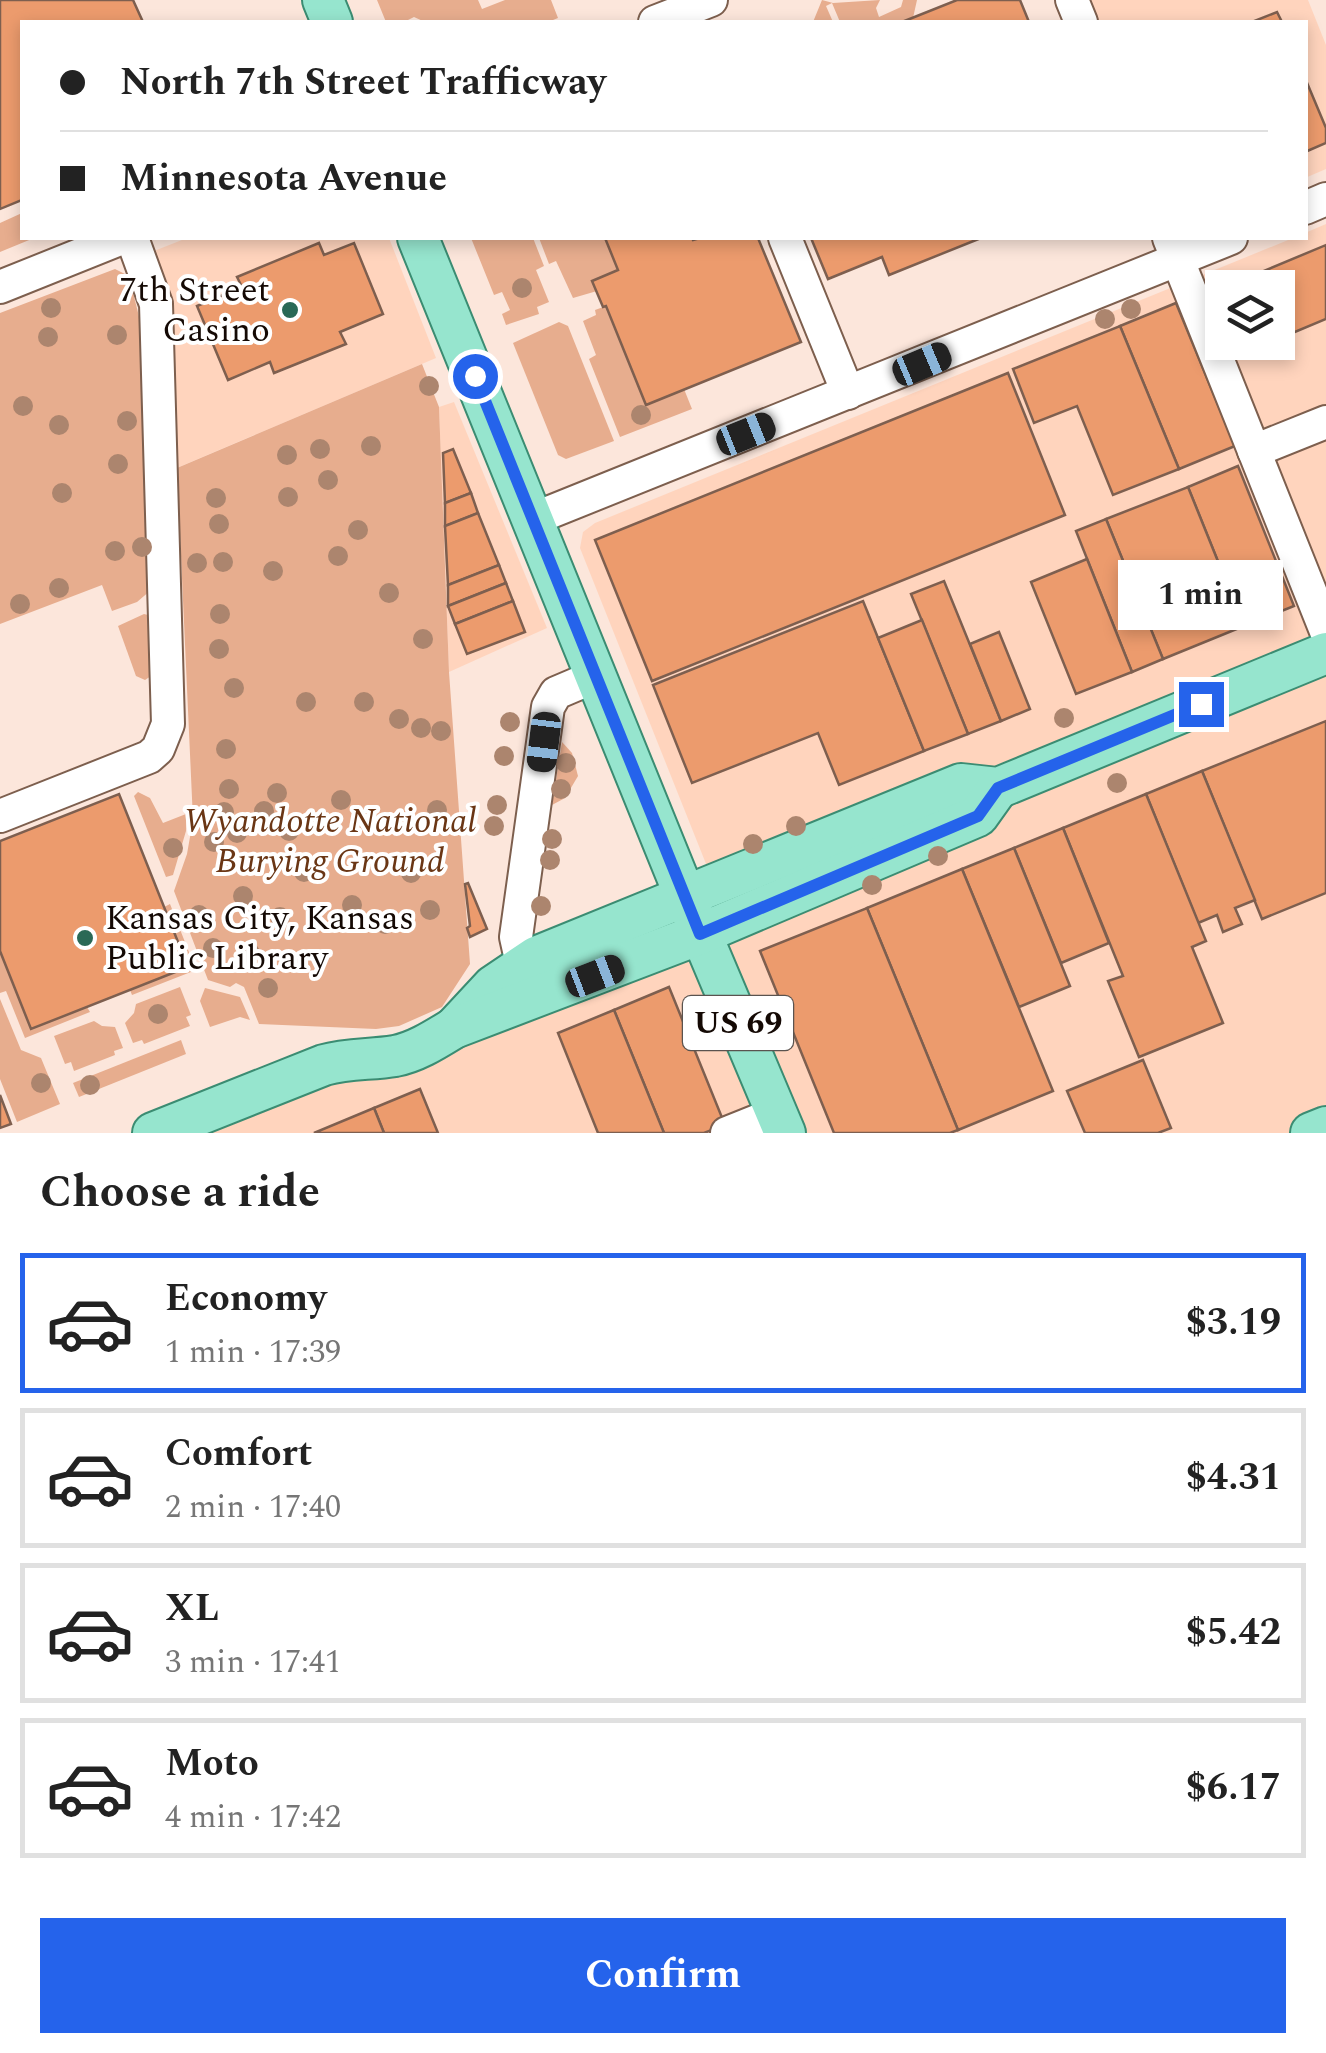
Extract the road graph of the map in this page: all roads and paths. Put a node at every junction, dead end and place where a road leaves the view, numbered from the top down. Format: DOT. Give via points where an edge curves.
graph roads {
  1 [pos="711,0"];
  2 [pos="660,20"];
  3 [pos="117,240"];
  4 [pos="133,240"];
  5 [pos="419,240"];
  6 [pos="786,240"];
  7 [pos="1219,240"];
  8 [pos="1173,248"];
  9 [pos="0,287"];
  10 [pos="848,393"];
  11 [pos="1326,422"];
  12 [pos="1254,451"];
  13 [pos="533,519"];
  14 [pos="1326,631"];
  15 [pos="1326,653"];
  16 [pos="596,676"];
  17 [pos="998,788"];
  18 [pos="0,816"];
  19 [pos="685,896"];
  20 [pos="700,934"];
  21 [pos="522,964"];
  22 [pos="454,1028"];
  23 [pos="781,1123"];
  24 [pos="1326,1127"];
  25 [pos="153,1133"];
  26 [pos="727,1133"];
  27 [pos="1311,1133"];
  1 -- 2 [label="street"];
  3 -- 9 [label="street"];
  4 -- 18 [label="street" via="156,304 168,724 148,757"];
  5 -- 13 [label="main road, US 69"];
  6 -- 10 [label="street"];
  7 -- 8 [label="street"];
  8 -- 10 [label="street"];
  8 -- 12 [label="street"];
  10 -- 13 [label="street"];
  11 -- 12 [label="street"];
  12 -- 14 [label="street"];
  13 -- 16 [label="main road, US 69"];
  15 -- 17 [label="main road"];
  16 -- 19 [label="main road, US 69"];
  16 -- 21 [label="street" via="556,693 548,707 516,937"];
  17 -- 19 [label="main road" via="961,784"];
  17 -- 20 [label="main road" via="978,816"];
  19 -- 20 [label="main road, US 69"];
  19 -- 21 [label="main road"];
  20 -- 22 [label="main road"];
  20 -- 23 [label="main road, US 69"];
  21 -- 22 [label="main road"];
  22 -- 25 [label="main road" via="396,1056 324,1065"];
  23 -- 26 [label="street"];
  24 -- 27 [label="main road"];
}
